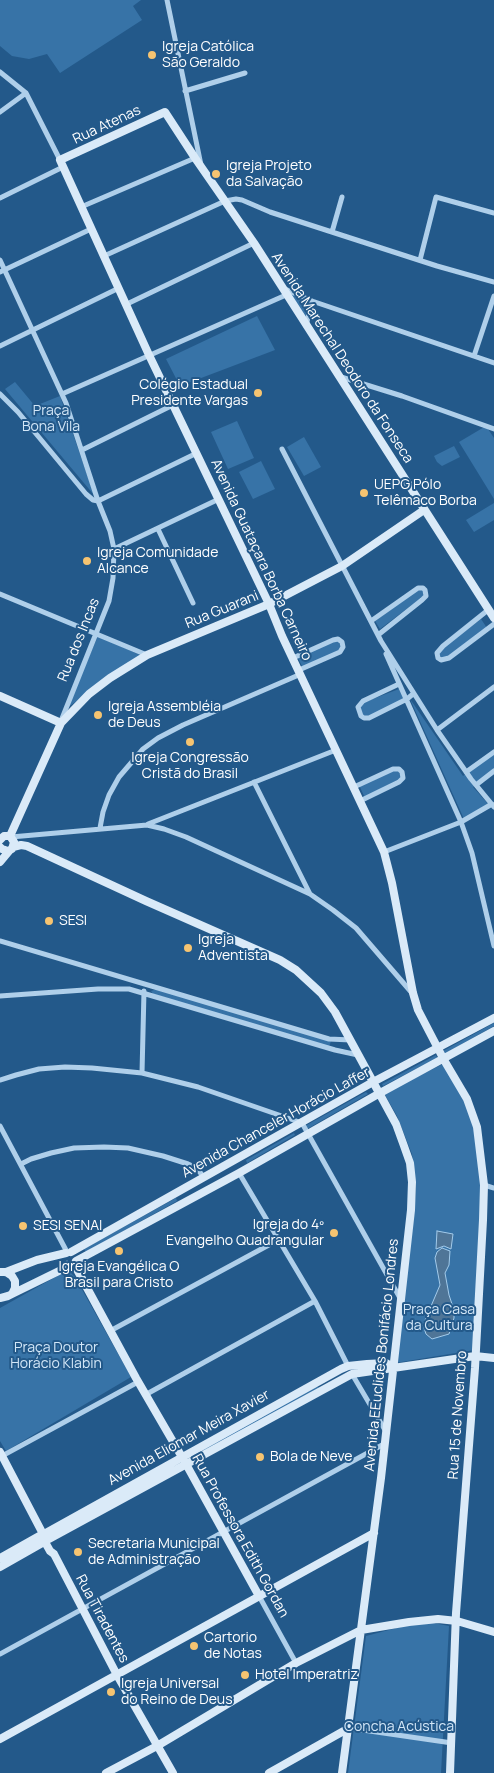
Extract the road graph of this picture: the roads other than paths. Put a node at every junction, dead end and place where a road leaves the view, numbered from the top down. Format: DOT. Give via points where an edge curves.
graph roads {
  1 [pos="167,0"];
  2 [pos="0,72"];
  3 [pos="245,73"];
  4 [pos="185,91"];
  5 [pos="26,93"];
  6 [pos="0,112"];
  7 [pos="166,112"];
  8 [pos="195,158"];
  9 [pos="61,164"];
  10 [pos="202,168"];
  11 [pos="342,196"];
  12 [pos="0,198"];
  13 [pos="225,202"];
  14 [pos="81,207"];
  15 [pos="494,212"];
  16 [pos="91,229"];
  17 [pos="332,232"];
  18 [pos="254,243"];
  19 [pos="104,256"];
  20 [pos="0,260"];
  21 [pos="420,260"];
  22 [pos="2,271"];
  23 [pos="494,282"];
  24 [pos="281,287"];
  25 [pos="119,288"];
  26 [pos="286,295"];
  27 [pos="494,296"];
  28 [pos="312,301"];
  29 [pos="127,304"];
  30 [pos="306,326"];
  31 [pos="32,331"];
  32 [pos="0,346"];
  33 [pos="149,355"];
  34 [pos="474,356"];
  35 [pos="494,362"];
  36 [pos="339,377"];
  37 [pos="0,394"];
  38 [pos="62,394"];
  39 [pos="173,404"];
  40 [pos="494,429"];
  41 [pos="282,449"];
  42 [pos="82,450"];
  43 [pos="197,452"];
  44 [pos="219,499"];
  45 [pos="98,501"];
  46 [pos="424,510"];
  47 [pos="158,529"];
  48 [pos="114,549"];
  49 [pos="342,566"];
  50 [pos="0,594"];
  51 [pos="193,603"];
  52 [pos="269,604"];
  53 [pos="488,610"];
  54 [pos="494,618"];
  55 [pos="371,621"];
  56 [pos="494,624"];
  57 [pos="96,634"];
  58 [pos="378,635"];
  59 [pos="381,641"];
  60 [pos="147,655"];
  61 [pos="292,658"];
  62 [pos="300,672"];
  63 [pos="399,684"];
  64 [pos="494,687"];
  65 [pos="413,694"];
  66 [pos="0,696"];
  67 [pos="407,699"];
  68 [pos="61,723"];
  69 [pos="437,730"];
  70 [pos="336,750"];
  71 [pos="494,752"];
  72 [pos="494,771"];
  73 [pos="466,772"];
  74 [pos="254,782"];
  75 [pos="476,786"];
  76 [pos="354,787"];
  77 [pos="360,801"];
  78 [pos="493,805"];
  79 [pos="461,822"];
  80 [pos="147,825"];
  81 [pos="100,828"];
  82 [pos="4,837"];
  83 [pos="0,847"];
  84 [pos="12,849"];
  85 [pos="384,852"];
  86 [pos="0,862"];
  87 [pos="310,894"];
  88 [pos="0,941"];
  89 [pos="494,946"];
  90 [pos="144,984"];
  91 [pos="144,993"];
  92 [pos="413,993"];
  93 [pos="0,996"];
  94 [pos="494,1018"];
  95 [pos="494,1031"];
  96 [pos="351,1040"];
  97 [pos="438,1048"];
  98 [pos="358,1055"];
  99 [pos="444,1060"];
  100 [pos="142,1073"];
  101 [pos="0,1080"];
  102 [pos="374,1082"];
  103 [pos="380,1093"];
  104 [pos="302,1123"];
  105 [pos="0,1126"];
  106 [pos="308,1134"];
  107 [pos="21,1164"];
  108 [pos="239,1173"];
  109 [pos="204,1178"];
  110 [pos="484,1186"];
  111 [pos="494,1188"];
  112 [pos="278,1240"];
  113 [pos="68,1252"];
  114 [pos="72,1263"];
  115 [pos="3,1272"];
  116 [pos="12,1294"];
  117 [pos="1,1298"];
  118 [pos="400,1298"];
  119 [pos="315,1301"];
  120 [pos="110,1331"];
  121 [pos="475,1356"];
  122 [pos="494,1358"];
  123 [pos="348,1366"];
  124 [pos="393,1367"];
  125 [pos="352,1374"];
  126 [pos="138,1382"];
  127 [pos="145,1394"];
  128 [pos="385,1430"];
  129 [pos="384,1444"];
  130 [pos="1,1455"];
  131 [pos="184,1460"];
  132 [pos="224,1531"];
  133 [pos="374,1533"];
  134 [pos="45,1538"];
  135 [pos="0,1558"];
  136 [pos="0,1567"];
  137 [pos="259,1596"];
  138 [pos="83,1610"];
  139 [pos="457,1617"];
  140 [pos="494,1632"];
  141 [pos="361,1634"];
  142 [pos="0,1654"];
  143 [pos="296,1663"];
  144 [pos="117,1675"];
  145 [pos="349,1728"];
  146 [pos="0,1739"];
  147 [pos="452,1743"];
  148 [pos="157,1746"];
  149 [pos="106,1773"];
  150 [pos="173,1773"];
  151 [pos="269,1773"];
  152 [pos="342,1773"];
  153 [pos="450,1773"];
  1 -- 4 [label="street"];
  2 -- 5 [label="street"];
  3 -- 4 [label="street"];
  4 -- 10 [label="street"];
  5 -- 6 [label="street"];
  5 -- 9 [label="street, Avenida Guataçara Borba Carneiro"];
  7 -- 8 [label="street, Avenida Marechal Deodoro da Fonseca"];
  7 -- 9 [label="street, Rua Atenas"];
  8 -- 10 [label="street, Avenida Marechal Deodoro da Fonseca"];
  8 -- 14 [label="street"];
  9 -- 12 [label="street"];
  9 -- 14 [label="street, Avenida Guataçara Borba Carneiro"];
  10 -- 13 [label="street, Avenida Marechal Deodoro da Fonseca"];
  11 -- 17 [label="street"];
  13 -- 17 [label="street" via="242,200"];
  13 -- 18 [label="street, Avenida Marechal Deodoro da Fonseca"];
  13 -- 19 [label="street"];
  14 -- 16 [label="street, Avenida Guataçara Borba Carneiro"];
  15 -- 21 [label="street" via="436,196"];
  16 -- 19 [label="street, Avenida Guataçara Borba Carneiro"];
  16 -- 22 [label="street"];
  17 -- 21 [label="street"];
  18 -- 24 [label="street, Avenida Marechal Deodoro da Fonseca"];
  18 -- 29 [label="street"];
  19 -- 25 [label="street, Avenida Guataçara Borba Carneiro"];
  20 -- 22 [label="street"];
  21 -- 23 [label="street"];
  22 -- 31 [label="street"];
  24 -- 26 [label="street, Avenida Marechal Deodoro da Fonseca"];
  24 -- 28 [label="street"];
  25 -- 29 [label="street, Avenida Guataçara Borba Carneiro"];
  25 -- 31 [label="street"];
  26 -- 30 [label="street, Avenida Marechal Deodoro da Fonseca"];
  26 -- 33 [label="street"];
  27 -- 34 [label="street"];
  28 -- 30 [label="street"];
  28 -- 34 [label="street"];
  29 -- 33 [label="street, Avenida Guataçara Borba Carneiro"];
  30 -- 36 [label="street, Avenida Marechal Deodoro da Fonseca"];
  31 -- 32 [label="street"];
  31 -- 38 [label="street"];
  33 -- 38 [label="street"];
  33 -- 39 [label="street, Avenida Guataçara Borba Carneiro"];
  34 -- 35 [label="street"];
  36 -- 40 [label="street"];
  36 -- 46 [label="street, Avenida Marechal Deodoro da Fonseca"];
  37 -- 45 [label="street, Rua dos Incas" via="86,494"];
  38 -- 42 [label="street"];
  39 -- 42 [label="street"];
  39 -- 43 [label="street, Avenida Guataçara Borba Carneiro"];
  41 -- 49 [label="street"];
  42 -- 45 [label="street"];
  43 -- 44 [label="street, Avenida Guataçara Borba Carneiro"];
  43 -- 45 [label="street"];
  44 -- 47 [label="street"];
  44 -- 52 [label="street, Avenida Guataçara Borba Carneiro"];
  45 -- 48 [label="street, Rua dos Incas"];
  46 -- 49 [label="street, Rua Guarani"];
  46 -- 53 [label="street, Avenida Marechal Deodoro da Fonseca"];
  47 -- 48 [label="street"];
  47 -- 51 [label="street"];
  48 -- 57 [label="street, Rua dos Incas" via="114,578"];
  49 -- 52 [label="street, Rua Guarani"];
  49 -- 55 [label="street"];
  50 -- 57 [label="street"];
  52 -- 60 [label="street, Rua Guarani"];
  52 -- 61 [label="street, Avenida Guataçara Borba Carneiro"];
  53 -- 54 [label="street, Avenida Marechal Deodoro da Fonseca"];
  53 -- 56 [label="street" via="439,649 438,658 449,658"];
  55 -- 58 [label="street"];
  55 -- 58 [label="street" via="418,588 425,590 426,596 422,600"];
  57 -- 60 [label="street"];
  57 -- 68 [label="street, Rua dos Incas"];
  58 -- 59 [label="street"];
  59 -- 63 [label="street"];
  59 -- 65 [label="street"];
  60 -- 68 [label="street, Rua Guarani" via="89,694"];
  61 -- 62 [label="street, Avenida Guataçara Borba Carneiro"];
  61 -- 62 [label="street" via="333,640 342,642 340,652"];
  62 -- 70 [label="street, Avenida Guataçara Borba Carneiro"];
  62 -- 81 [label="street" via="183,725 143,749 110,794"];
  63 -- 67 [label="street"];
  63 -- 67 [label="street" via="363,701 358,707 361,716 369,718"];
  64 -- 69 [label="street"];
  65 -- 67 [label="street"];
  65 -- 69 [label="street"];
  66 -- 68 [label="street"];
  67 -- 79 [label="street"];
  68 -- 82 [label="street, Rua dos Incas"];
  69 -- 73 [label="street"];
  70 -- 74 [label="street"];
  70 -- 76 [label="street, Avenida Guataçara Borba Carneiro"];
  71 -- 73 [label="street"];
  72 -- 75 [label="street"];
  73 -- 75 [label="street"];
  74 -- 80 [label="street"];
  74 -- 87 [label="street"];
  75 -- 78 [label="street"];
  76 -- 77 [label="street, Avenida Guataçara Borba Carneiro"];
  76 -- 77 [label="street" via="393,769 402,772 403,778 399,782"];
  77 -- 85 [label="street, Avenida Guataçara Borba Carneiro"];
  78 -- 79 [label="street"];
  79 -- 85 [label="street"];
  79 -- 89 [label="street" via="472,853"];
  80 -- 81 [label="street"];
  80 -- 87 [label="street" via="186,837"];
  81 -- 82 [label="street"];
  82 -- 84 [label="street" via="14,842"];
  83 -- 84 [label="street, Avenida EEuclides Bonifácio Londres" via="5,851"];
  84 -- 86 [label="street"];
  84 -- 96 [label="street, Avenida EEuclides Bonifácio Londres" via="27,846 280,960 321,993"];
  85 -- 92 [label="street, Avenida Guataçara Borba Carneiro"];
  87 -- 92 [label="street" via="356,928"];
  88 -- 90 [label="street"];
  90 -- 91 [label="street"];
  90 -- 96 [label="street" via="329,1039"];
  91 -- 93 [label="street" via="129,989 98,989"];
  91 -- 98 [label="street"];
  91 -- 100 [label="street"];
  92 -- 97 [label="street, Avenida Guataçara Borba Carneiro"];
  94 -- 97 [label="street, Avenida Chanceler Horácio Laffer"];
  95 -- 99 [label="street, Avenida Chanceler Horácio Laffer"];
  96 -- 98 [label="street, Avenida EEuclides Bonifácio Londres"];
  97 -- 99 [label="street, Rua 15 de Novembro"];
  97 -- 102 [label="street, Avenida Chanceler Horácio Laffer"];
  98 -- 102 [label="street, Avenida EEuclides Bonifácio Londres"];
  99 -- 103 [label="street, Avenida Chanceler Horácio Laffer"];
  99 -- 110 [label="street, Rua 15 de Novembro" via="473,1113"];
  100 -- 101 [label="street" via="65,1067 39,1069"];
  100 -- 104 [label="street" via="198,1086"];
  102 -- 103 [label="street, Avenida EEuclides Bonifácio Londres"];
  102 -- 104 [label="street, Avenida Chanceler Horácio Laffer"];
  103 -- 106 [label="street, Avenida Chanceler Horácio Laffer"];
  103 -- 118 [label="street, Avenida EEuclides Bonifácio Londres" via="404,1146 412,1182"];
  104 -- 106 [label="street"];
  104 -- 109 [label="street, Avenida Chanceler Horácio Laffer"];
  105 -- 107 [label="street"];
  106 -- 108 [label="street, Avenida Chanceler Horácio Laffer"];
  106 -- 118 [label="street"];
  107 -- 109 [label="street" via="74,1148 128,1148 188,1164 197,1168"];
  107 -- 113 [label="street"];
  108 -- 112 [label="street"];
  108 -- 114 [label="street, Avenida Chanceler Horácio Laffer"];
  109 -- 113 [label="street, Avenida Chanceler Horácio Laffer"];
  110 -- 111 [label="street"];
  110 -- 121 [label="street, Rua 15 de Novembro"];
  112 -- 119 [label="street"];
  112 -- 120 [label="street"];
  113 -- 114 [label="street, Rua Professora Edith Gordan" via="76,1255"];
  113 -- 114 [label="street" via="63,1258"];
  113 -- 115 [label="street, Avenida Chanceler Horácio Laffer"];
  114 -- 116 [label="street, Avenida Chanceler Horácio Laffer"];
  114 -- 120 [label="street, Rua Professora Edith Gordan"];
  115 -- 116 [label="street" via="15,1281"];
  116 -- 117 [label="street, Avenida Chanceler Horácio Laffer"];
  118 -- 124 [label="street, Avenida EEuclides Bonifácio Londres"];
  119 -- 123 [label="street"];
  119 -- 127 [label="street"];
  120 -- 126 [label="street, Rua Professora Edith Gordan"];
  121 -- 122 [label="street"];
  121 -- 124 [label="street"];
  121 -- 139 [label="street, Rua 15 de Novembro"];
  123 -- 124 [label="street" via="386,1364"];
  123 -- 131 [label="street, Avenida Eliomar Meira Xavier"];
  124 -- 125 [label="street, Avenida Eliomar Meira Xavier"];
  124 -- 128 [label="street, Avenida EEuclides Bonifácio Londres"];
  125 -- 128 [label="street"];
  125 -- 131 [label="street, Avenida Eliomar Meira Xavier"];
  126 -- 127 [label="street, Rua Professora Edith Gordan"];
  126 -- 130 [label="street"];
  127 -- 131 [label="street, Rua Professora Edith Gordan"];
  128 -- 129 [label="street, Avenida EEuclides Bonifácio Londres"];
  129 -- 132 [label="street"];
  129 -- 133 [label="street, Avenida EEuclides Bonifácio Londres"];
  130 -- 134 [label="street, Rua Tiradentes"];
  131 -- 132 [label="street, Rua Professora Edith Gordan"];
  131 -- 134 [label="street, Avenida Eliomar Meira Xavier"];
  132 -- 137 [label="street, Rua Professora Edith Gordan"];
  132 -- 138 [label="street"];
  133 -- 137 [label="street"];
  133 -- 141 [label="street, Avenida EEuclides Bonifácio Londres"];
  134 -- 135 [label="street, Avenida Eliomar Meira Xavier"];
  134 -- 136 [label="street, Avenida Eliomar Meira Xavier"];
  134 -- 138 [label="street, Rua Tiradentes"];
  137 -- 143 [label="street, Rua Professora Edith Gordan"];
  137 -- 144 [label="street"];
  138 -- 142 [label="street"];
  138 -- 144 [label="street, Rua Tiradentes"];
  139 -- 140 [label="street"];
  139 -- 141 [label="street" via="409,1622"];
  139 -- 147 [label="street, Rua 15 de Novembro"];
  141 -- 143 [label="street"];
  141 -- 145 [label="street, Avenida EEuclides Bonifácio Londres"];
  143 -- 148 [label="street"];
  144 -- 146 [label="street"];
  144 -- 148 [label="street, Rua Tiradentes"];
  145 -- 147 [label="street"];
  145 -- 151 [label="street"];
  145 -- 152 [label="street, Avenida EEuclides Bonifácio Londres"];
  147 -- 153 [label="street, Rua 15 de Novembro"];
  148 -- 149 [label="street"];
  148 -- 150 [label="street, Rua Tiradentes"];
}
